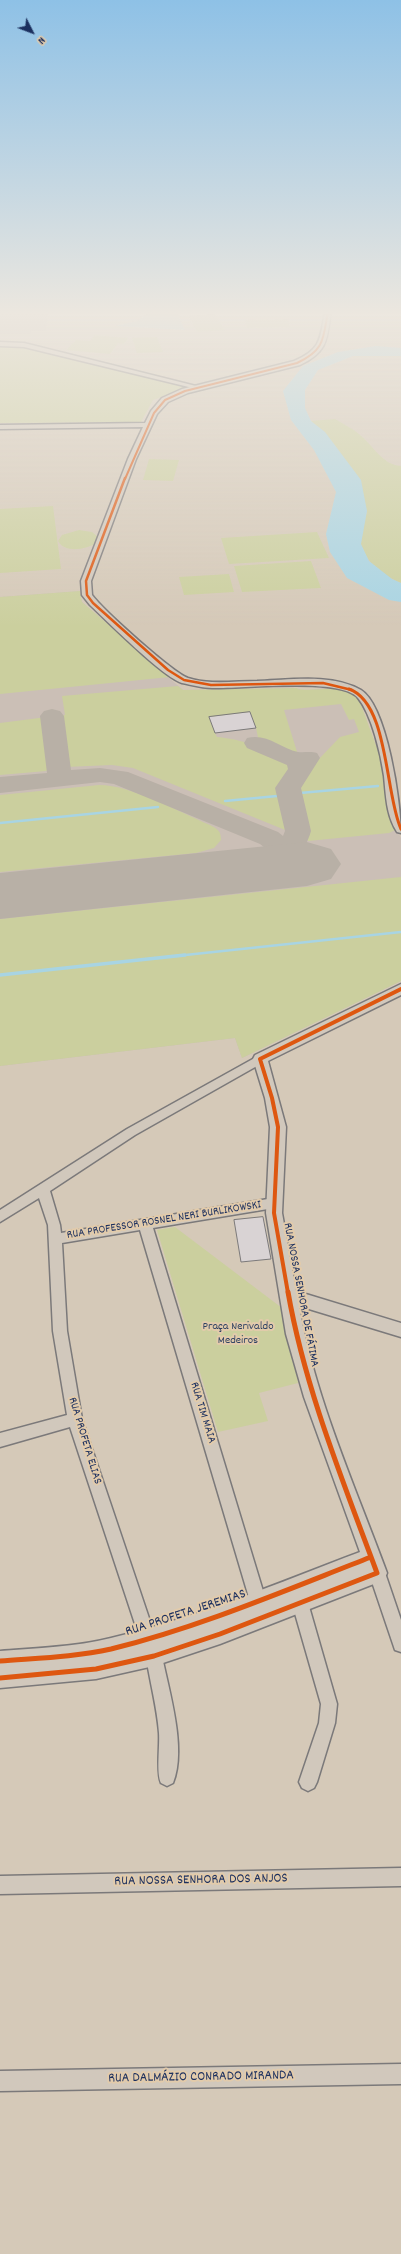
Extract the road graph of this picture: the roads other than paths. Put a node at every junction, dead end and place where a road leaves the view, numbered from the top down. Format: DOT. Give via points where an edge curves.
graph roads {
  1 [pos="152,416"];
  2 [pos="148,425"];
  3 [pos="0,427"];
  4 [pos="401,829"];
  5 [pos="401,989"];
  6 [pos="260,1059"];
  7 [pos="43,1189"];
  8 [pos="274,1203"];
  9 [pos="0,1218"];
  10 [pos="145,1224"];
  11 [pos="55,1239"];
  12 [pos="288,1296"];
  13 [pos="401,1330"];
  14 [pos="75,1419"];
  15 [pos="0,1440"];
  16 [pos="374,1565"];
  17 [pos="258,1601"];
  18 [pos="300,1603"];
  19 [pos="401,1644"];
  20 [pos="151,1648"];
  21 [pos="0,1661"];
  22 [pos="0,1678"];
  23 [pos="167,1777"];
  24 [pos="308,1782"];
  25 [pos="401,1877"];
  26 [pos="0,1884"];
  27 [pos="401,2074"];
  28 [pos="0,2081"];
  1 -- 2 [label="street"];
  2 -- 3 [label="street"];
  2 -- 4 [label="street" via="86,581 85,590 93,603 168,670 192,683 324,684 340,686 359,693 366,701 388,767 394,816"];
  5 -- 6 [label="street"];
  6 -- 7 [label="street" via="131,1132"];
  6 -- 8 [label="street, RUA NOSSA SENHORA DE FÁTIMA" via="278,1127"];
  7 -- 9 [label="street"];
  7 -- 11 [label="street, RUA PROFETA ELIAS" via="54,1225"];
  8 -- 10 [label="street, RUA PROFESSOR ROSNEL NERI BURLIKOWSKI"];
  8 -- 12 [label="street, RUA NOSSA SENHORA DE FÁTIMA" via="275,1224"];
  10 -- 11 [label="street, RUA PROFESSOR ROSNEL NERI BURLIKOWSKI"];
  10 -- 17 [label="street, RUA TIM MAIA"];
  11 -- 14 [label="street, RUA PROFETA ELIAS" via="60,1331"];
  12 -- 13 [label="street"];
  12 -- 16 [label="street, RUA NOSSA SENHORA DE FÁTIMA" via="304,1372"];
  14 -- 15 [label="street"];
  14 -- 20 [label="street, RUA PROFETA ELIAS"];
  16 -- 17 [label="street, RUA PROFETA JEREMIAS"];
  16 -- 18 [label="street, RUA PROFETA JEREMIAS"];
  16 -- 19 [label="street"];
  17 -- 20 [label="street, RUA PROFETA JEREMIAS"];
  18 -- 20 [label="street, RUA PROFETA JEREMIAS" via="220,1634"];
  18 -- 24 [label="street" via="329,1704 327,1723"];
  20 -- 21 [label="street, RUA PROFETA JEREMIAS" via="110,1649 74,1655"];
  20 -- 22 [label="street, RUA PROFETA JEREMIAS" via="96,1669"];
  20 -- 23 [label="street, RUA PROFETA ELIAS" via="168,1739"];
  25 -- 26 [label="street, RUA NOSSA SENHORA DOS ANJOS"];
  27 -- 28 [label="street, RUA DALMÁZIO CONRADO MIRANDA"];
}
